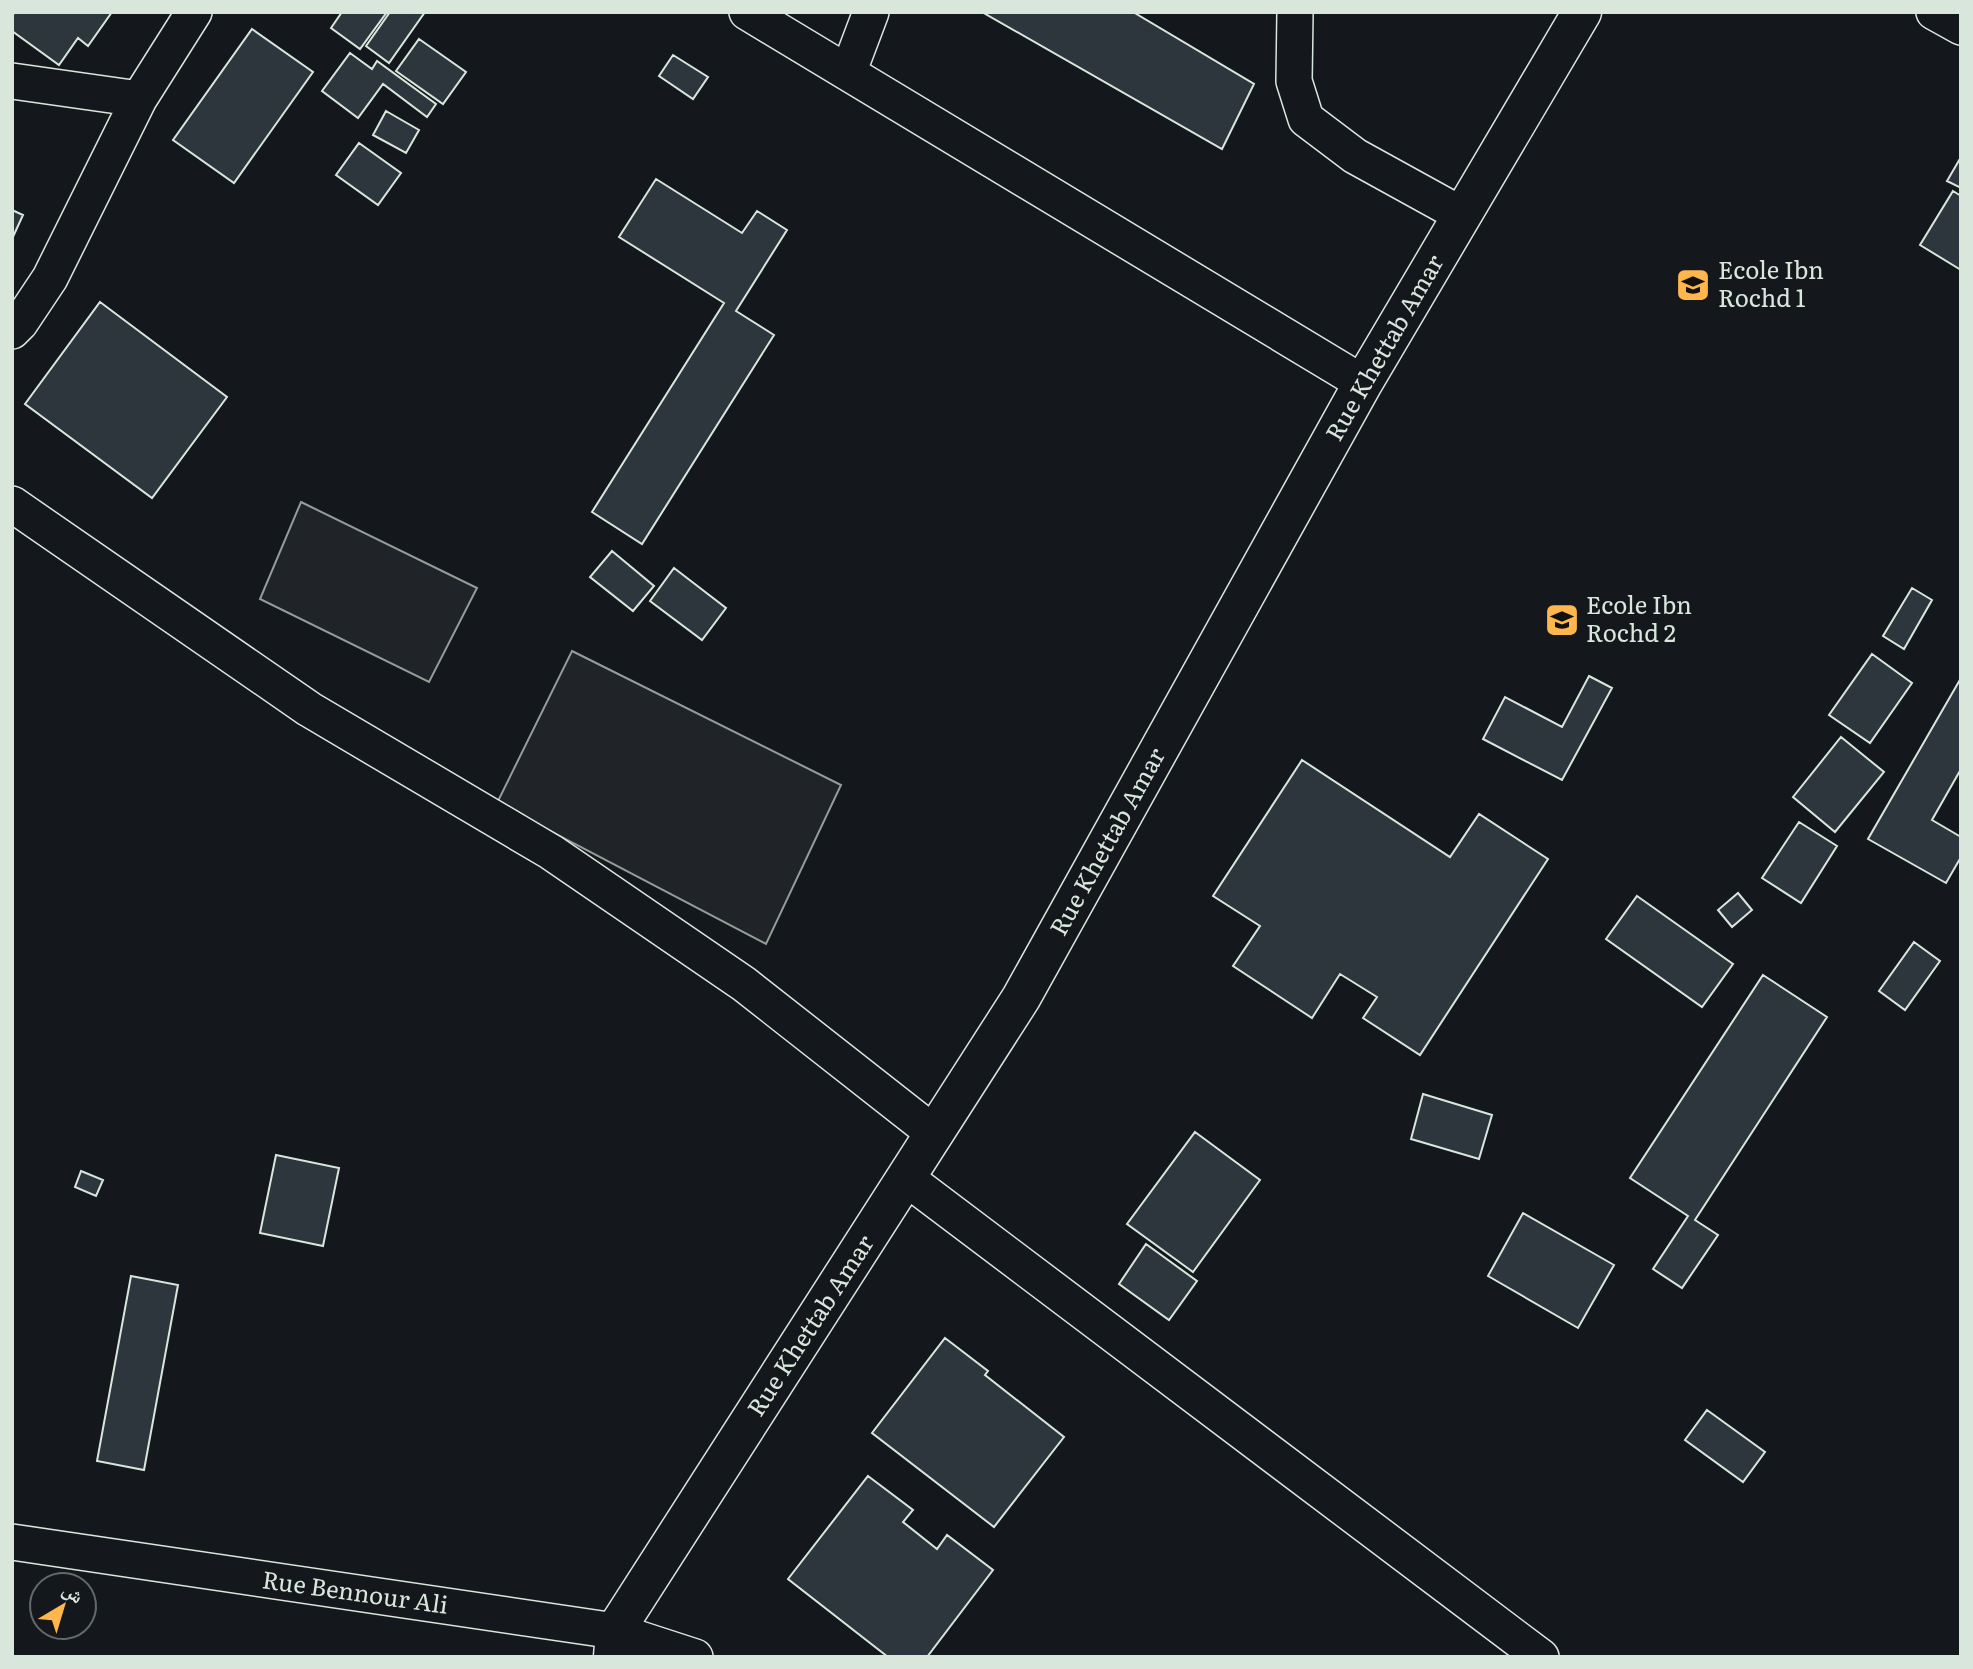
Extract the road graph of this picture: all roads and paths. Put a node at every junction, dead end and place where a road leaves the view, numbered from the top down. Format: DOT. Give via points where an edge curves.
graph roads {
  1 [pos="194,12"];
  2 [pos="747,12"];
  3 [pos="871,12"];
  4 [pos="1295,12"];
  5 [pos="1582,12"];
  6 [pos="1934,12"];
  7 [pos="1961,27"];
  8 [pos="848,73"];
  9 [pos="12,81"];
  10 [pos="139,99"];
  11 [pos="1462,215"];
  12 [pos="12,331"];
  13 [pos="1363,383"];
  14 [pos="12,504"];
  15 [pos="935,1134"];
  16 [pos="906,1178"];
  17 [pos="12,1542"];
  18 [pos="614,1644"];
  19 [pos="695,1657"];
  20 [pos="1541,1657"];
  1 -- 10 [label="street"];
  2 -- 8 [label="street"];
  3 -- 8 [label="street"];
  4 -- 11 [label="street" via="1294,81 1306,119 1355,156"];
  5 -- 11 [label="main road, Rue Khettab Amar"];
  6 -- 7 [label="street"];
  8 -- 13 [label="street"];
  9 -- 10 [label="street"];
  10 -- 12 [label="street" via="50,278"];
  11 -- 13 [label="main road, Rue Khettab Amar"];
  13 -- 15 [label="main road, Rue Khettab Amar" via="1021,998"];
  14 -- 15 [label="street" via="309,709 563,860 744,984"];
  15 -- 16 [label="main road, Rue Khettab Amar"];
  16 -- 18 [label="main road, Rue Khettab Amar"];
  16 -- 20 [label="street"];
  17 -- 18 [label="street, Rue Bennour Ali"];
  18 -- 19 [label="street, Rue Bennour Ali"];
}
